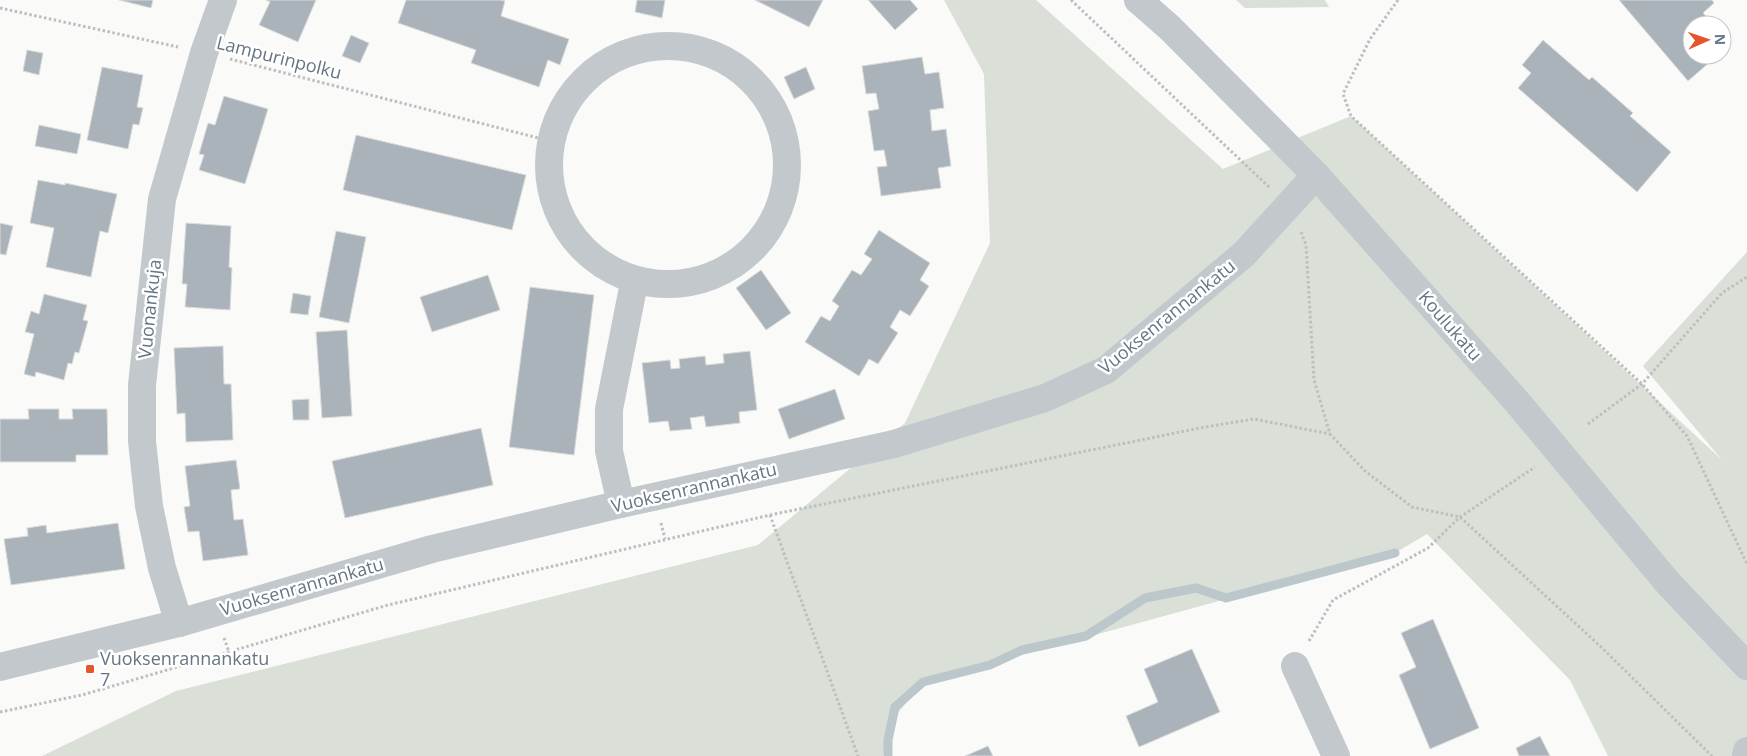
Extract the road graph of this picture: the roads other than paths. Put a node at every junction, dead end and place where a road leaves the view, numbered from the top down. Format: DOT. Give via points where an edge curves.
graph roads {
  1 [pos="224,0"];
  2 [pos="1138,0"];
  3 [pos="1316,175"];
  4 [pos="634,283"];
  5 [pos="621,504"];
  6 [pos="180,624"];
  7 [pos="1294,666"];
  8 [pos="1747,666"];
  9 [pos="0,667"];
  10 [pos="1747,751"];
  11 [pos="1336,756"];
  12 [pos="1746,756"];
  1 -- 6 [label="street, Vuonankuja" via="204,53 162,199 142,386 142,441 149,506 162,568"];
  2 -- 3 [label="street, Koulukatu"];
  3 -- 5 [label="street, Vuoksenrannankatu" via="1244,254 1106,370 1045,398 894,444"];
  3 -- 8 [label="street, Koulukatu" via="1518,403 1668,583"];
  4 -- 4 [label="street" via="681,284 720,272 753,249 776,216 787,177 785,136 769,99 741,69 705,50 665,44 626,52 591,72 564,103 550,141 550,187 567,230 599,263"];
  4 -- 5 [label="street" via="609,409 609,451"];
  5 -- 6 [label="street, Vuoksenrannankatu" via="432,549"];
  6 -- 9 [label="street, Vuoksenrannankatu"];
  7 -- 11 [label="street"];
  10 -- 12 [label="street"];
}
